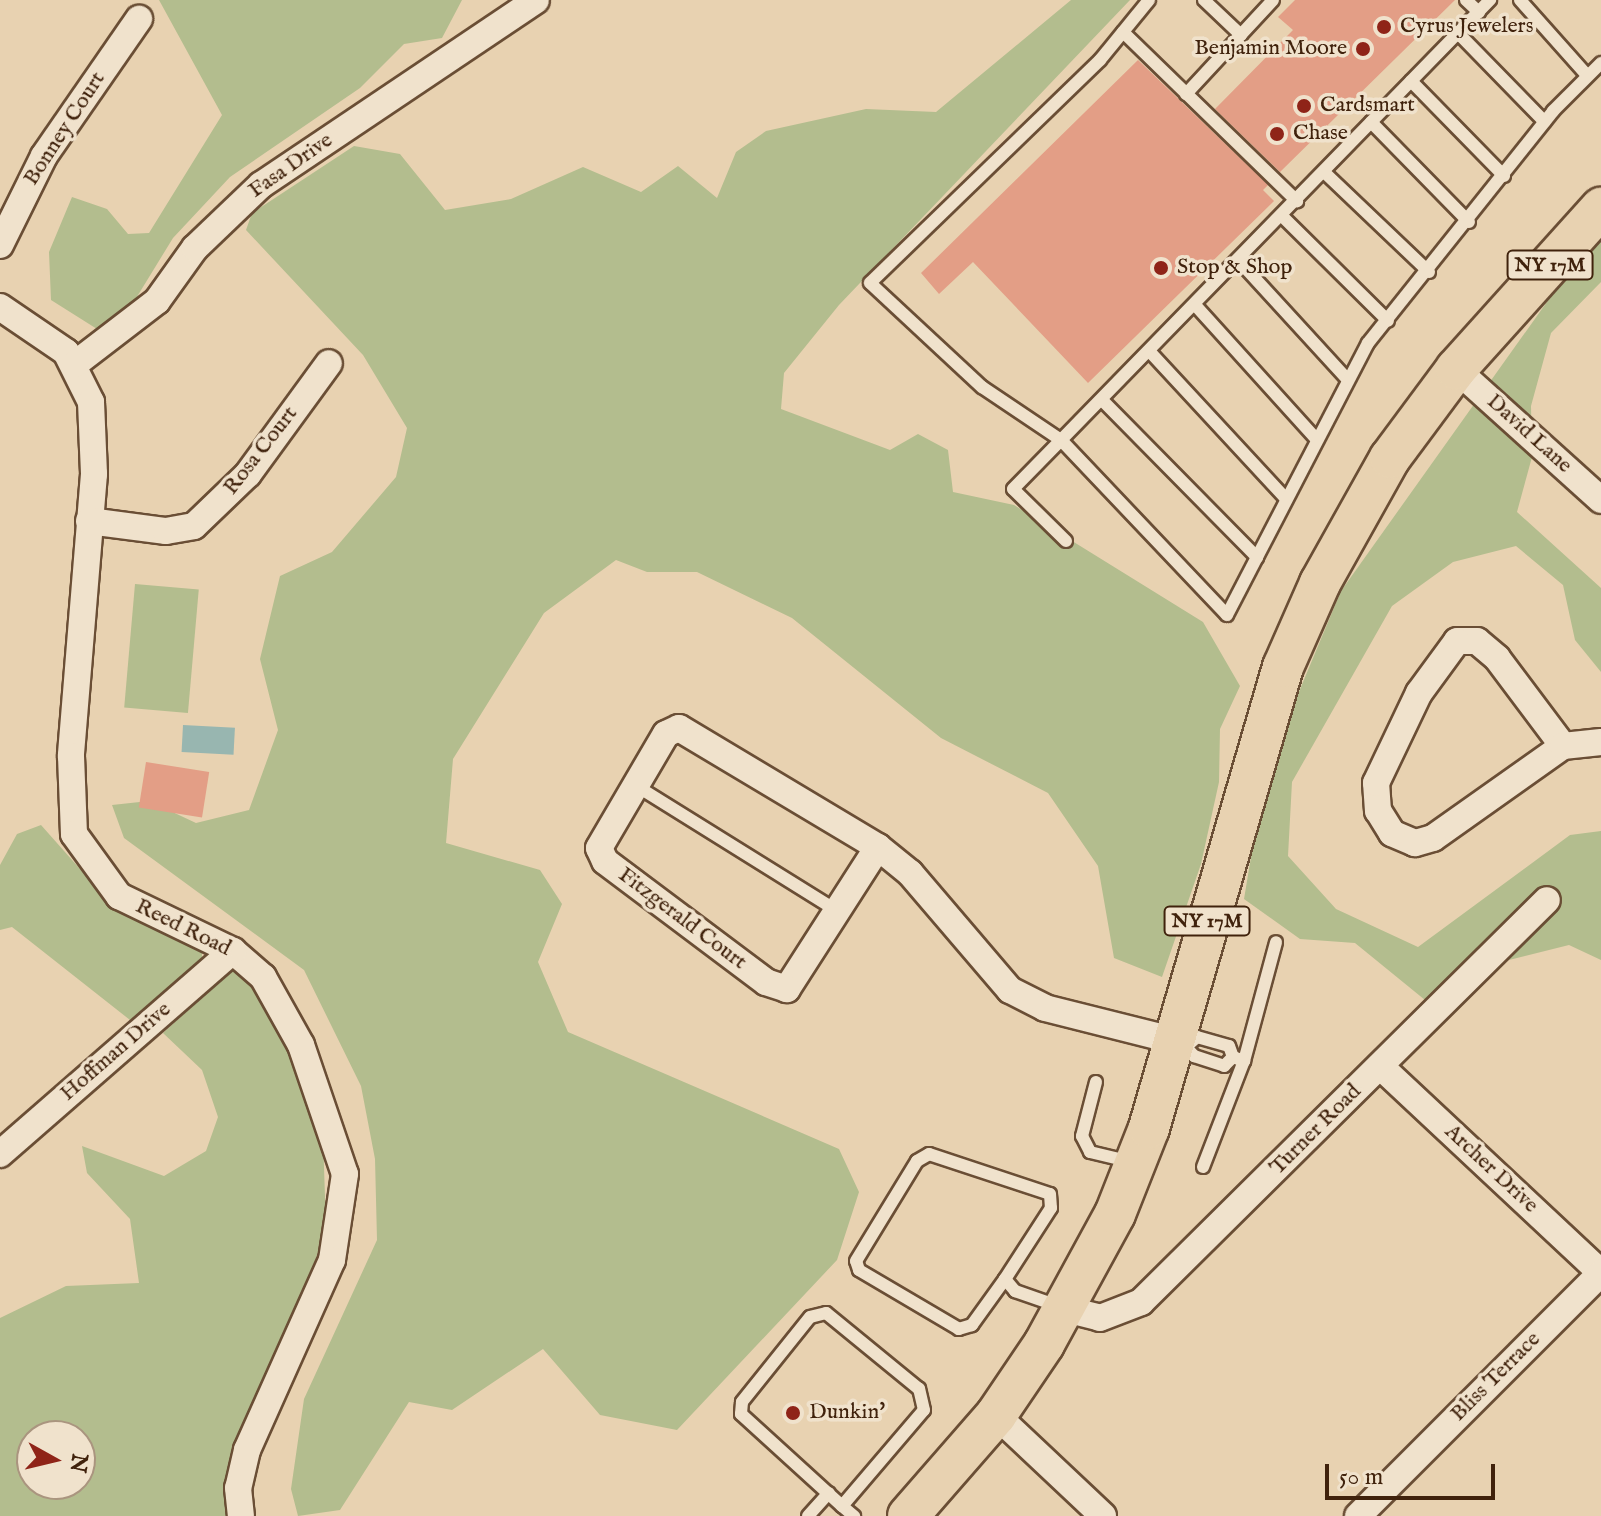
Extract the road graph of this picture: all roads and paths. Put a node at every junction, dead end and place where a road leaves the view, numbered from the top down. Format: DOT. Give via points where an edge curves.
graph roads {
  1 [pos="536,0"];
  2 [pos="1149,0"];
  3 [pos="1204,0"];
  4 [pos="1273,0"];
  5 [pos="1466,0"];
  6 [pos="1490,0"];
  7 [pos="1520,0"];
  8 [pos="1479,12"];
  9 [pos="139,19"];
  10 [pos="1123,32"];
  11 [pos="1458,33"];
  12 [pos="1241,35"];
  13 [pos="1593,68"];
  14 [pos="1411,81"];
  15 [pos="1186,94"];
  16 [pos="1371,122"];
  17 [pos="1545,122"];
  18 [pos="1324,172"];
  19 [pos="1504,176"];
  20 [pos="1297,201"];
  21 [pos="1601,208"];
  22 [pos="1282,216"];
  23 [pos="1469,222"];
  24 [pos="0,245"];
  25 [pos="1239,261"];
  26 [pos="1429,272"];
  27 [pos="1196,306"];
  28 [pos="0,307"];
  29 [pos="1388,321"];
  30 [pos="1151,353"];
  31 [pos="329,363"];
  32 [pos="75,364"];
  33 [pos="1456,369"];
  34 [pos="1348,380"];
  35 [pos="1102,400"];
  36 [pos="1316,439"];
  37 [pos="1061,440"];
  38 [pos="1286,499"];
  39 [pos="1601,500"];
  40 [pos="89,521"];
  41 [pos="1066,541"];
  42 [pos="1257,557"];
  43 [pos="1601,742"];
  44 [pos="1563,746"];
  45 [pos="635,785"];
  46 [pos="878,847"];
  47 [pos="1547,900"];
  48 [pos="839,912"];
  49 [pos="1276,942"];
  50 [pos="233,951"];
  51 [pos="1182,1043"];
  52 [pos="1238,1059"];
  53 [pos="1380,1066"];
  54 [pos="1096,1082"];
  55 [pos="0,1154"];
  56 [pos="1135,1163"];
  57 [pos="1203,1167"];
  58 [pos="1601,1273"];
  59 [pos="1005,1279"];
  60 [pos="1065,1309"];
  61 [pos="996,1415"];
  62 [pos="829,1493"];
  63 [pos="842,1506"];
  64 [pos="241,1516"];
  65 [pos="808,1516"];
  66 [pos="854,1516"];
  67 [pos="908,1516"];
  68 [pos="1103,1516"];
  69 [pos="1358,1516"];
  1 -- 32 [label="street, Fasa Drive" via="261,185 195,248 157,301"];
  2 -- 10 [label="lane"];
  3 -- 12 [label="lane"];
  4 -- 12 [label="lane"];
  5 -- 8 [label="lane"];
  6 -- 8 [label="lane"];
  7 -- 13 [label="lane"];
  8 -- 11 [label="lane"];
  9 -- 24 [label="street, Bonney Court" via="44,156"];
  10 -- 15 [label="lane"];
  10 -- 37 [label="lane" via="870,283 982,387"];
  11 -- 14 [label="lane"];
  11 -- 17 [label="lane"];
  12 -- 15 [label="lane"];
  13 -- 17 [label="lane"];
  14 -- 16 [label="lane"];
  14 -- 19 [label="lane"];
  15 -- 20 [label="lane"];
  16 -- 18 [label="lane"];
  16 -- 23 [label="lane"];
  17 -- 19 [label="lane"];
  18 -- 20 [label="lane"];
  18 -- 26 [label="lane"];
  19 -- 23 [label="lane"];
  20 -- 22 [label="lane"];
  21 -- 33 [label="main road, NY 17M"];
  22 -- 25 [label="lane"];
  22 -- 29 [label="lane"];
  23 -- 26 [label="lane"];
  25 -- 27 [label="lane"];
  25 -- 34 [label="lane"];
  26 -- 29 [label="lane"];
  27 -- 30 [label="lane"];
  27 -- 36 [label="lane"];
  28 -- 32 [label="street, Reed Road"];
  29 -- 34 [label="lane"];
  30 -- 35 [label="lane"];
  30 -- 38 [label="lane"];
  31 -- 40 [label="street, Rosa Court" via="248,474 194,526 166,531"];
  32 -- 40 [label="street, Reed Road" via="91,402"];
  33 -- 39 [label="street, David Lane"];
  33 -- 51 [label="main road, NY 17M" via="1382,472 1320,583 1283,667"];
  34 -- 36 [label="lane"];
  35 -- 37 [label="lane"];
  35 -- 42 [label="lane"];
  36 -- 38 [label="lane"];
  37 -- 41 [label="lane" via="1013,489"];
  37 -- 42 [label="lane" via="1227,615"];
  38 -- 42 [label="lane"];
  40 -- 50 [label="street, Reed Road" via="71,756 74,834 119,896"];
  43 -- 44 [label="street"];
  44 -- 44 [label="street" via="1497,658 1477,641 1457,641 1387,750 1376,783 1378,811 1392,833 1415,843 1433,838"];
  45 -- 46 [label="street, Fitzgerald Court" via="666,734 679,728"];
  45 -- 48 [label="lane"];
  45 -- 48 [label="street, Fitzgerald Court" via="599,848 605,861 766,982 796,985"];
  46 -- 48 [label="street, Fitzgerald Court"];
  46 -- 51 [label="street, Fitzgerald Court" via="910,873 1010,990 1045,1008"];
  47 -- 53 [label="street, Turner Road"];
  49 -- 52 [label="lane"];
  50 -- 55 [label="street, Hoffman Drive"];
  50 -- 64 [label="street, Reed Road" via="280,1002 345,1174 345,1211 332,1260 247,1450 238,1488"];
  51 -- 52 [label="lane" via="1194,1056 1224,1066"];
  51 -- 52 [label="lane" via="1197,1037 1229,1046"];
  51 -- 56 [label="main road, NY 17M"];
  52 -- 57 [label="lane"];
  53 -- 58 [label="street, Archer Drive"];
  53 -- 60 [label="street, Turner Road" via="1141,1302 1100,1318"];
  54 -- 56 [label="lane" via="1082,1136 1090,1152"];
  56 -- 60 [label="main road, NY 17M"];
  58 -- 69 [label="street, Bliss Terrace"];
  59 -- 59 [label="lane" via="972,1325 959,1329 859,1270 856,1261 917,1161 929,1154 1050,1194 1051,1208"];
  59 -- 60 [label="lane" via="1015,1291"];
  60 -- 61 [label="main road, NY 17M"];
  61 -- 67 [label="main road, NY 17M"];
  61 -- 68 [label="street"];
  62 -- 63 [label="lane"];
  62 -- 63 [label="lane" via="741,1414 742,1402 810,1317 826,1313 919,1389 924,1410"];
  62 -- 65 [label="lane"];
  63 -- 66 [label="lane"];
}
